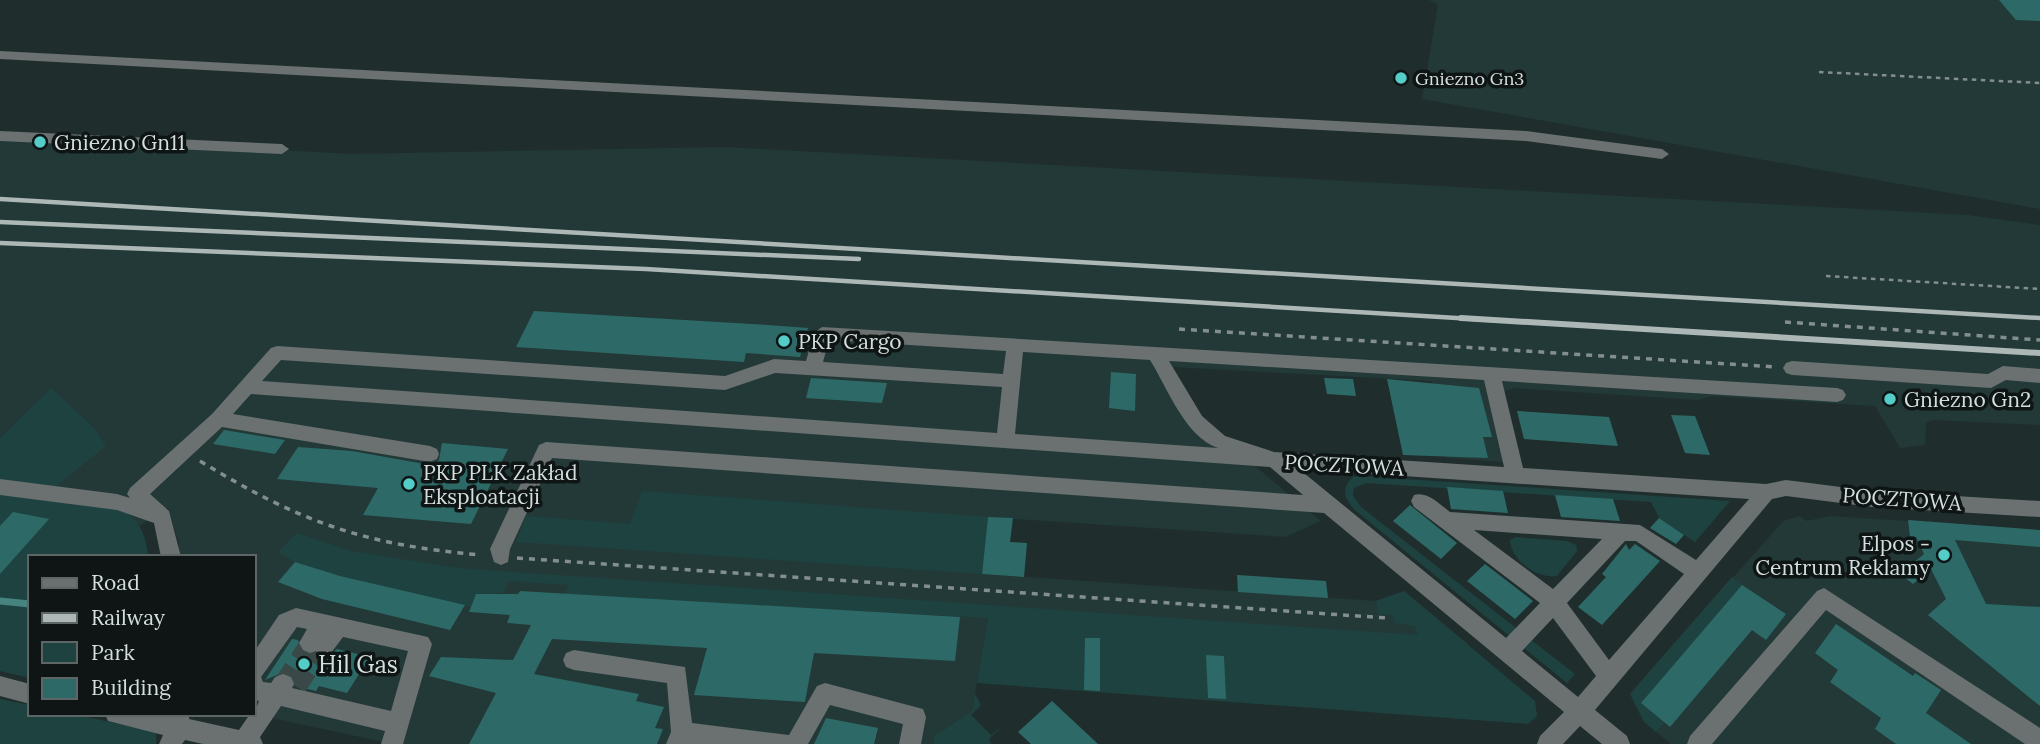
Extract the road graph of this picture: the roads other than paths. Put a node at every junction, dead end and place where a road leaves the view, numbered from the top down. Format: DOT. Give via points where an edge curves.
graph roads {
  1 [pos="0,55"];
  2 [pos="0,136"];
  3 [pos="282,149"];
  4 [pos="1662,154"];
  5 [pos="1015,346"];
  6 [pos="1156,354"];
  7 [pos="813,368"];
  8 [pos="1491,374"];
  9 [pos="2040,376"];
  10 [pos="1011,381"];
  11 [pos="248,387"];
  12 [pos="1805,393"];
  13 [pos="1837,395"];
  14 [pos="218,419"];
  15 [pos="1005,441"];
  16 [pos="430,454"];
  17 [pos="1274,460"];
  18 [pos="1515,476"];
  19 [pos="0,487"];
  20 [pos="1766,492"];
  21 [pos="1421,501"];
  22 [pos="1329,505"];
  23 [pos="2040,509"];
  24 [pos="162,517"];
  25 [pos="1446,520"];
  26 [pos="1621,532"];
  27 [pos="171,555"];
  28 [pos="500,556"];
  29 [pos="1698,573"];
  30 [pos="1554,602"];
  31 [pos="330,624"];
  32 [pos="317,645"];
  33 [pos="1507,652"];
  34 [pos="574,660"];
  35 [pos="256,667"];
  36 [pos="1609,677"];
  37 [pos="0,687"];
  38 [pos="256,690"];
  39 [pos="286,691"];
  40 [pos="28,694"];
  41 [pos="1579,712"];
  42 [pos="124,716"];
  43 [pos="176,729"];
  44 [pos="395,734"];
  45 [pos="679,738"];
  46 [pos="2040,741"];
  47 [pos="248,743"];
  48 [pos="784,744"];
  49 [pos="796,744"];
  50 [pos="910,744"];
  51 [pos="1548,744"];
  52 [pos="1619,744"];
  53 [pos="1698,744"];
  1 -- 4 [label="street" via="1526,136"];
  2 -- 3 [label="street"];
  5 -- 6 [label="street"];
  5 -- 7 [label="street" via="822,333"];
  5 -- 10 [label="street"];
  6 -- 8 [label="street"];
  6 -- 17 [label="street" via="1203,428 1218,441"];
  7 -- 10 [label="street"];
  7 -- 11 [label="street" via="774,366 725,383 276,353"];
  8 -- 12 [label="street"];
  8 -- 18 [label="street"];
  9 -- 12 [label="street" via="2003,373 1991,381 1792,368"];
  10 -- 15 [label="street"];
  11 -- 14 [label="street"];
  11 -- 15 [label="street"];
  12 -- 13 [label="street"];
  14 -- 16 [label="street"];
  14 -- 24 [label="street" via="137,494"];
  15 -- 17 [label="street"];
  17 -- 18 [label="street, POCZTOWA"];
  17 -- 22 [label="street, POCZTOWA"];
  18 -- 20 [label="street, POCZTOWA"];
  19 -- 24 [label="street" via="117,502"];
  20 -- 23 [label="street, POCZTOWA" via="1786,488 1872,499"];
  20 -- 29 [label="street"];
  21 -- 25 [label="street"];
  22 -- 28 [label="street" via="546,450"];
  22 -- 33 [label="street, POCZTOWA"];
  24 -- 27 [label="street"];
  25 -- 26 [label="street"];
  25 -- 30 [label="street"];
  26 -- 29 [label="street" via="1640,533"];
  26 -- 30 [label="street"];
  29 -- 36 [label="street"];
  30 -- 33 [label="street"];
  30 -- 36 [label="street"];
  31 -- 32 [label="street"];
  31 -- 35 [label="street" via="296,617 286,622"];
  31 -- 44 [label="street" via="421,644"];
  33 -- 41 [label="street, POCZTOWA"];
  34 -- 45 [label="street" via="677,674"];
  36 -- 41 [label="street"];
  37 -- 40 [label="street"];
  38 -- 39 [label="street"];
  39 -- 44 [label="street"];
  39 -- 47 [label="street"];
  41 -- 51 [label="street"];
  41 -- 52 [label="street, POCZTOWA"];
  42 -- 43 [label="street"];
  43 -- 47 [label="street"];
  45 -- 48 [label="street"];
  46 -- 53 [label="street" via="1824,597"];
  49 -- 50 [label="street" via="825,693 915,717"];
}
